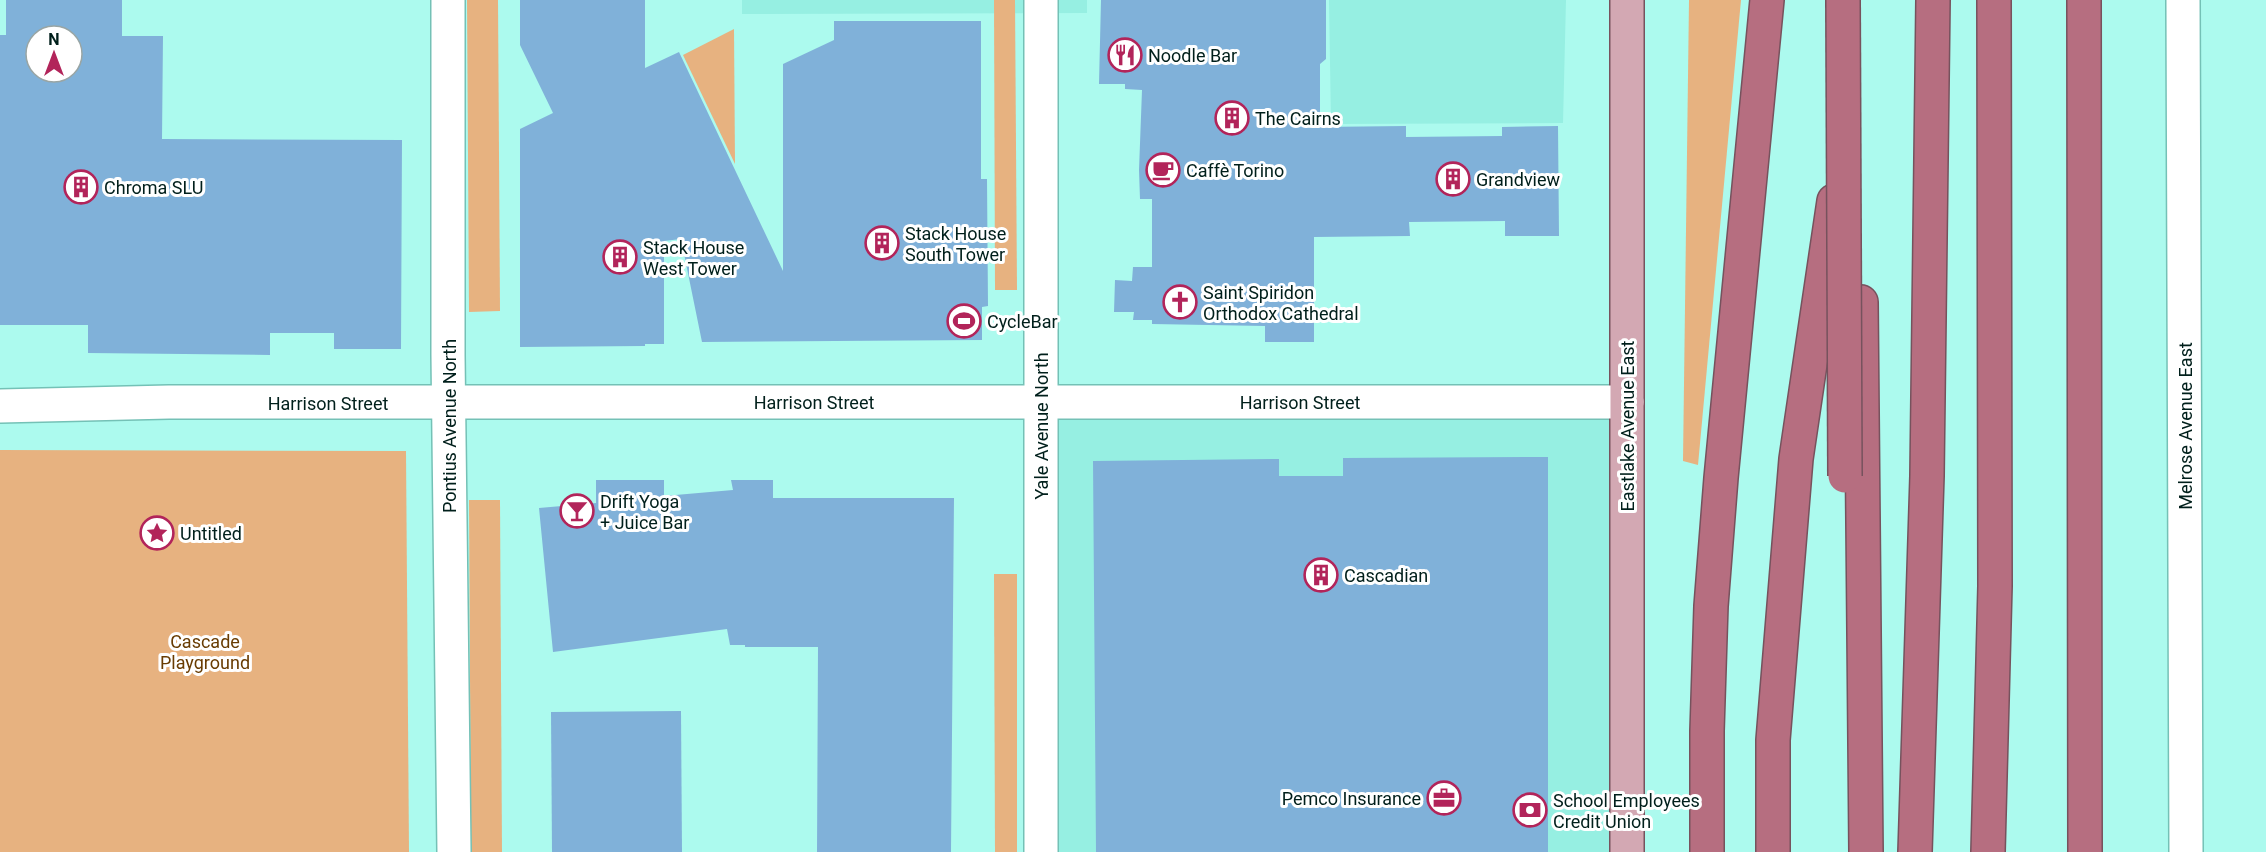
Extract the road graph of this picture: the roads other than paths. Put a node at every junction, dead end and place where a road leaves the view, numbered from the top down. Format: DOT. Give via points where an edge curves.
graph roads {
  1 [pos="448,0"];
  2 [pos="1041,0"];
  3 [pos="1627,0"];
  4 [pos="1767,0"];
  5 [pos="1843,0"];
  6 [pos="1858,0"];
  7 [pos="1933,0"];
  8 [pos="1994,0"];
  9 [pos="2084,0"];
  10 [pos="2183,0"];
  11 [pos="1858,39"];
  12 [pos="1041,402"];
  13 [pos="1627,402"];
  14 [pos="449,403"];
  15 [pos="0,406"];
  16 [pos="454,852"];
  17 [pos="1041,852"];
  18 [pos="1627,852"];
  19 [pos="1707,852"];
  20 [pos="1773,852"];
  21 [pos="1847,852"];
  22 [pos="1866,852"];
  23 [pos="1915,852"];
  24 [pos="1988,852"];
  25 [pos="2085,852"];
  26 [pos="2186,852"];
  1 -- 14 [label="street, Pontius Avenue North"];
  2 -- 12 [label="street, Yale Avenue North"];
  3 -- 13 [label="main road, Eastlake Avenue East"];
  4 -- 19 [label="highway" via="1710,617"];
  5 -- 21 [label="highway, bridge"];
  6 -- 11 [label="highway"];
  7 -- 23 [label="highway" via="1927,476"];
  8 -- 24 [label="highway" via="1995,586"];
  9 -- 25 [label="highway"];
  10 -- 26 [label="street, Melrose Avenue East"];
  11 -- 20 [label="highway" via="1796,459 1773,740"];
  11 -- 22 [label="highway"];
  12 -- 13 [label="street, Harrison Street"];
  12 -- 14 [label="street, Harrison Street"];
  12 -- 17 [label="street, Yale Avenue North"];
  13 -- 18 [label="main road, Eastlake Avenue East"];
  14 -- 15 [label="street, Harrison Street"];
  14 -- 16 [label="street, Pontius Avenue North"];
}
